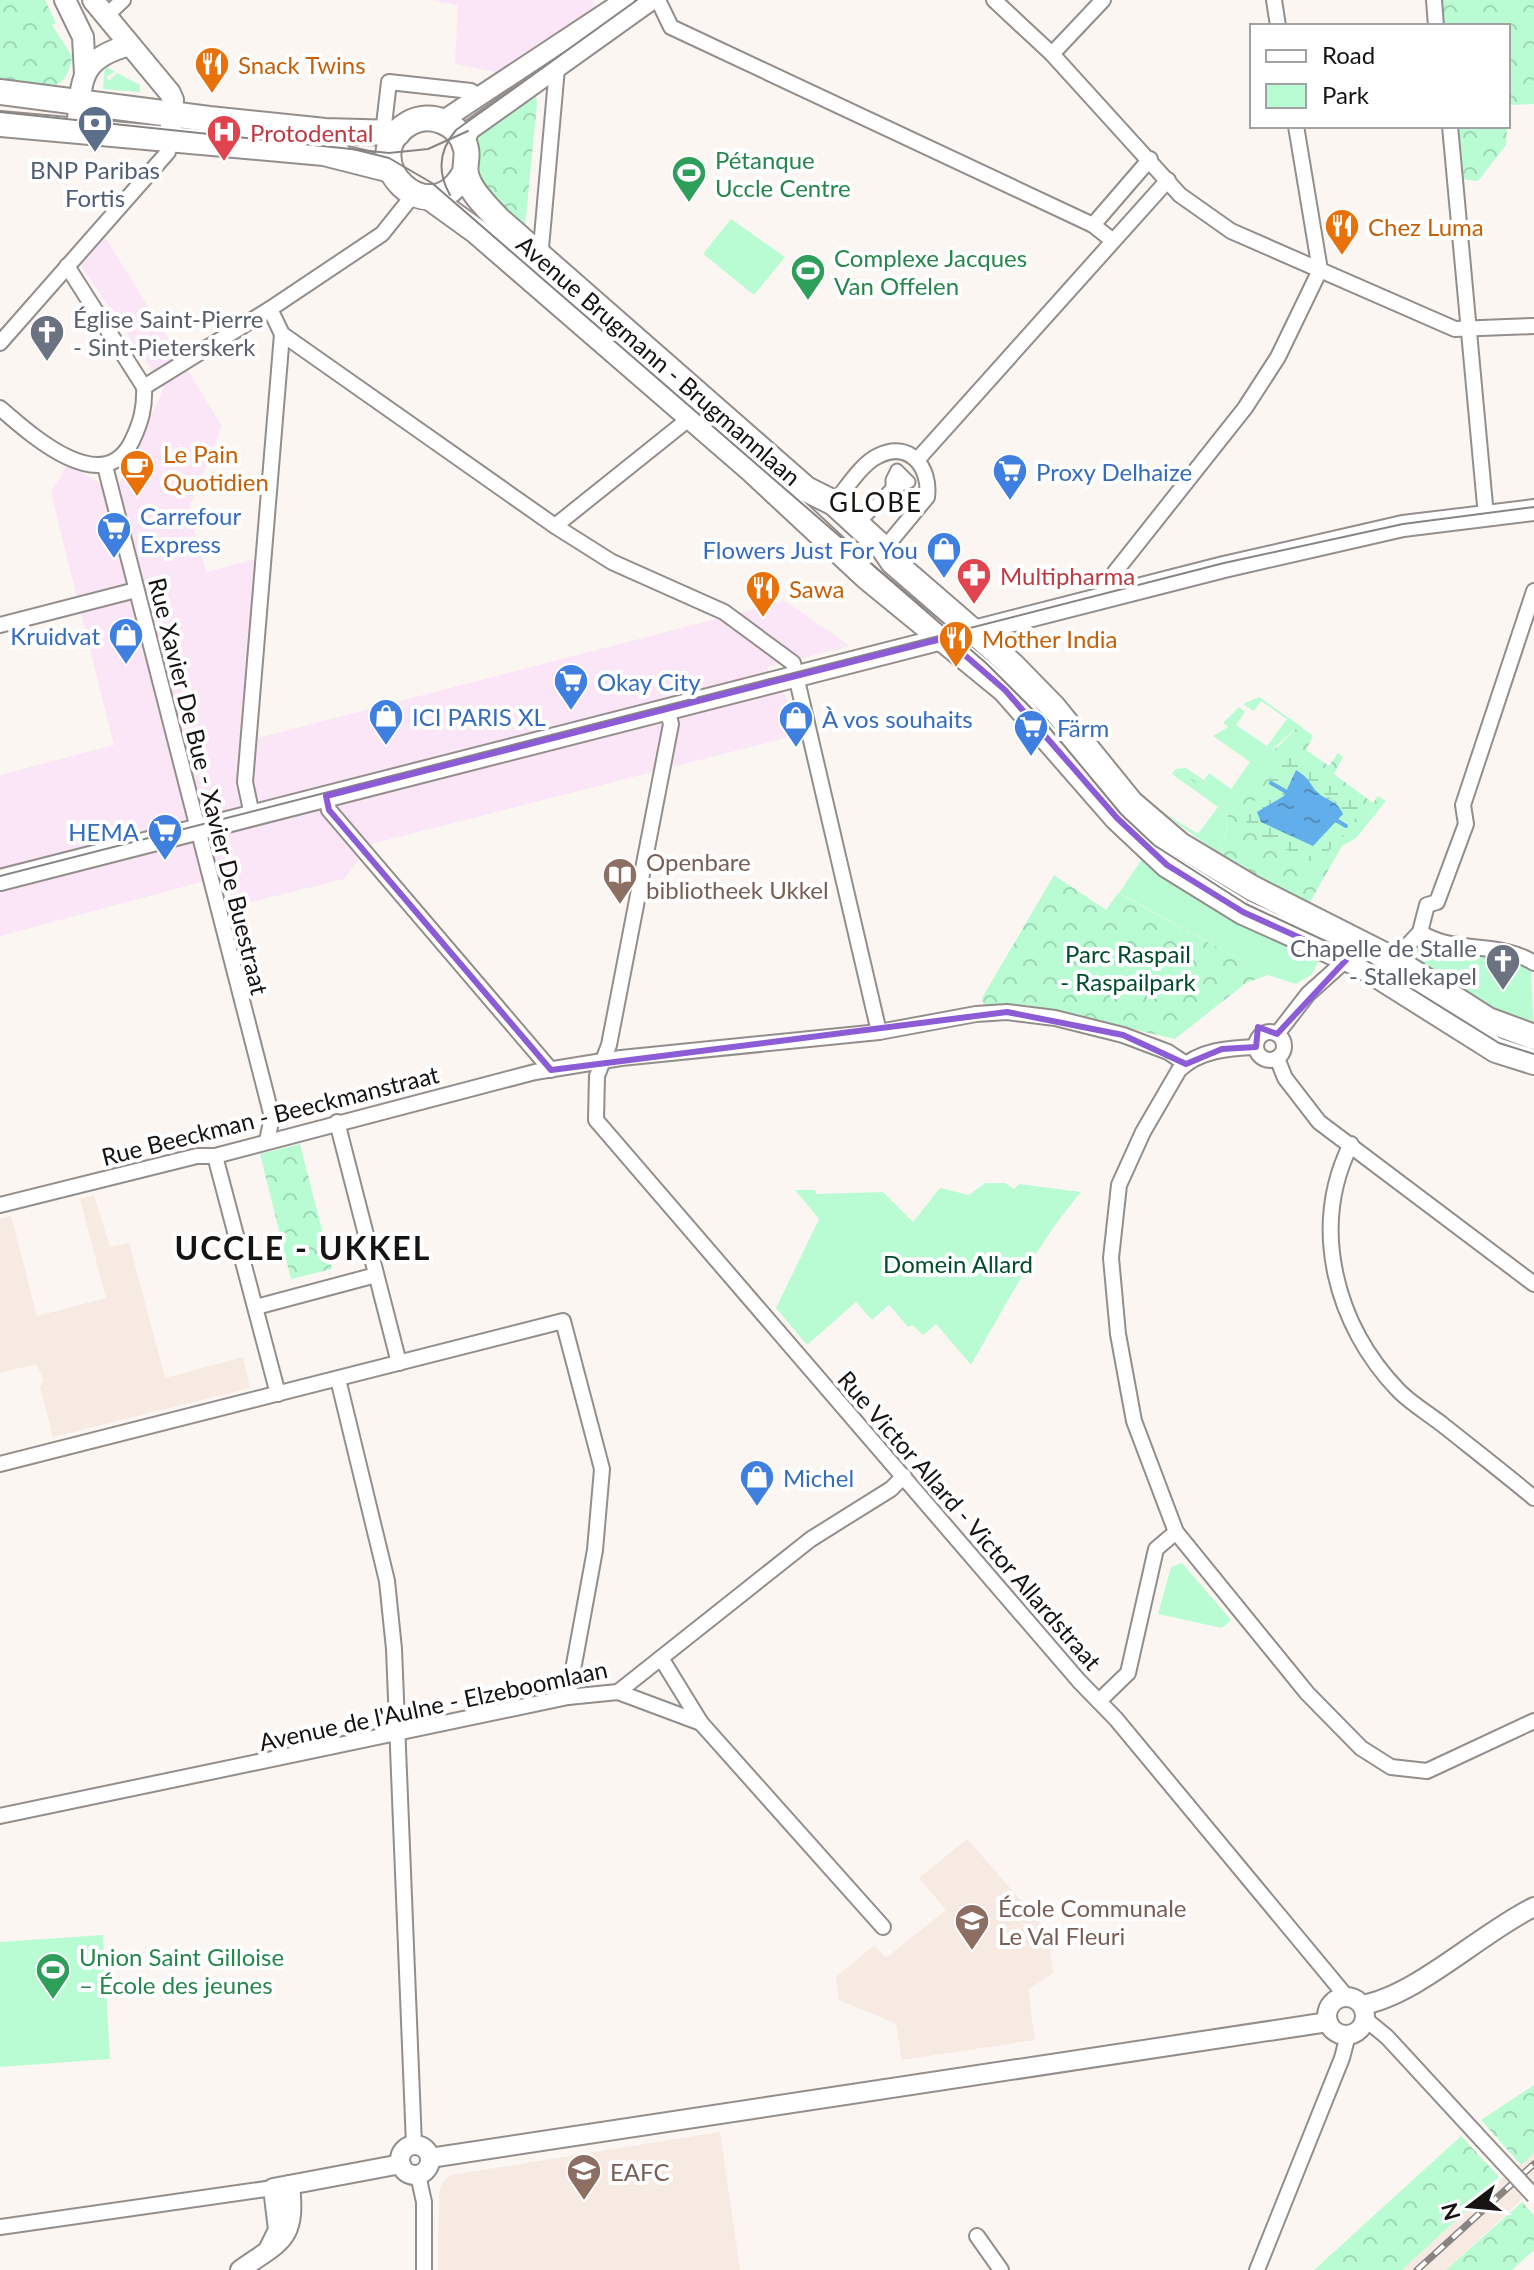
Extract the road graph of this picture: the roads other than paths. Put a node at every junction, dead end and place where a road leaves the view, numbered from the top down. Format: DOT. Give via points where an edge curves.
graph roads {
  1 [pos="65,0"];
  2 [pos="123,0"];
  3 [pos="625,0"];
  4 [pos="652,0"];
  5 [pos="658,0"];
  6 [pos="994,0"];
  7 [pos="1103,0"];
  8 [pos="1274,0"];
  9 [pos="1434,0"];
  10 [pos="99,8"];
  11 [pos="1278,24"];
  12 [pos="1436,24"];
  13 [pos="130,45"];
  14 [pos="1052,54"];
  15 [pos="557,68"];
  16 [pos="85,74"];
  17 [pos="0,92"];
  18 [pos="480,97"];
  19 [pos="79,102"];
  20 [pos="442,121"];
  21 [pos="0,124"];
  22 [pos="171,127"];
  23 [pos="1296,128"];
  24 [pos="1450,128"];
  25 [pos="77,130"];
  26 [pos="390,133"];
  27 [pos="464,142"];
  28 [pos="1150,159"];
  29 [pos="391,170"];
  30 [pos="465,172"];
  31 [pos="1168,180"];
  32 [pos="422,195"];
  33 [pos="1093,225"];
  34 [pos="1112,240"];
  35 [pos="540,259"];
  36 [pos="67,266"];
  37 [pos="1320,270"];
  38 [pos="270,309"];
  39 [pos="1534,326"];
  40 [pos="1470,329"];
  41 [pos="282,334"];
  42 [pos="0,343"];
  43 [pos="144,387"];
  44 [pos="698,410"];
  45 [pos="3,417"];
  46 [pos="915,463"];
  47 [pos="105,466"];
  48 [pos="904,475"];
  49 [pos="839,502"];
  50 [pos="1534,510"];
  51 [pos="1486,516"];
  52 [pos="864,518"];
  53 [pos="555,526"];
  54 [pos="885,543"];
  55 [pos="136,590"];
  56 [pos="1534,591"];
  57 [pos="1114,595"];
  58 [pos="0,625"];
  59 [pos="973,631"];
  60 [pos="945,638"];
  61 [pos="795,674"];
  62 [pos="667,709"];
  63 [pos="326,796"];
  64 [pos="252,815"];
  65 [pos="199,829"];
  66 [pos="0,880"];
  67 [pos="1420,932"];
  68 [pos="1347,959"];
  69 [pos="1394,960"];
  70 [pos="1534,963"];
  71 [pos="879,1032"];
  72 [pos="1277,1034"];
  73 [pos="1534,1037"];
  74 [pos="1256,1047"];
  75 [pos="1277,1058"];
  76 [pos="603,1061"];
  77 [pos="1534,1062"];
  78 [pos="1186,1064"];
  79 [pos="551,1070"];
  80 [pos="272,1117"];
  81 [pos="337,1122"];
  82 [pos="289,1135"];
  83 [pos="267,1141"];
  84 [pos="1351,1144"];
  85 [pos="215,1156"];
  86 [pos="0,1205"];
  87 [pos="376,1275"];
  88 [pos="1534,1284"];
  89 [pos="256,1307"];
  90 [pos="399,1363"];
  91 [pos="338,1379"];
  92 [pos="278,1394"];
  93 [pos="0,1464"];
  94 [pos="904,1476"];
  95 [pos="1534,1498"];
  96 [pos="1176,1532"];
  97 [pos="661,1658"];
  98 [pos="618,1692"];
  99 [pos="568,1697"];
  100 [pos="1099,1701"];
  101 [pos="1534,1721"];
  102 [pos="701,1723"];
  103 [pos="400,1733"];
  104 [pos="0,1816"];
  105 [pos="1534,1907"];
  106 [pos="883,1927"];
  107 [pos="1358,2007"];
  108 [pos="1328,2022"];
  109 [pos="1348,2035"];
  110 [pos="414,2145"];
  111 [pos="430,2158"];
  112 [pos="401,2164"];
  113 [pos="418,2175"];
  114 [pos="282,2187"];
  115 [pos="1534,2196"];
  116 [pos="0,2227"];
  117 [pos="977,2236"];
  118 [pos="240,2270"];
  119 [pos="424,2270"];
  120 [pos="1001,2270"];
  121 [pos="1257,2270"];
  1 -- 16 [label="main road" via="83,37"];
  2 -- 10 [label="street"];
  3 -- 18 [label="street"];
  4 -- 15 [label="street"];
  5 -- 33 [label="street" via="671,27"];
  6 -- 14 [label="street"];
  7 -- 14 [label="street"];
  8 -- 11 [label="street"];
  9 -- 12 [label="street"];
  10 -- 13 [label="main road"];
  13 -- 16 [label="main road" via="107,50"];
  13 -- 22 [label="main road" via="170,93"];
  14 -- 28 [label="street"];
  15 -- 27 [label="street" via="470,130"];
  15 -- 35 [label="street"];
  16 -- 19 [label="main road"];
  17 -- 19 [label="main road"];
  18 -- 20 [label="street"];
  18 -- 26 [label="street" via="471,91 389,82"];
  19 -- 22 [label="main road"];
  19 -- 25 [label="main road"];
  20 -- 26 [label="main road" via="417,120"];
  20 -- 27 [label="main road"];
  21 -- 25 [label="main road"];
  22 -- 25 [label="main road"];
  22 -- 26 [label="main road"];
  22 -- 29 [label="main road"];
  22 -- 36 [label="street" via="168,152"];
  23 -- 37 [label="street"];
  24 -- 40 [label="street"];
  26 -- 29 [label="main road"];
  27 -- 30 [label="main road"];
  28 -- 31 [label="street"];
  28 -- 33 [label="street"];
  29 -- 32 [label="main road, Avenue Brugmann - Brugmannlaan" via="402,186"];
  30 -- 32 [label="main road" via="449,191"];
  30 -- 35 [label="main road, Avenue Brugmann - Brugmannlaan" via="487,206"];
  31 -- 34 [label="street"];
  31 -- 37 [label="street" via="1194,208 1231,231"];
  32 -- 38 [label="street" via="382,234"];
  32 -- 44 [label="main road, Avenue Brugmann - Brugmannlaan" via="476,231"];
  33 -- 34 [label="street"];
  34 -- 46 [label="street"];
  35 -- 44 [label="main road, Avenue Brugmann - Brugmannlaan"];
  36 -- 42 [label="street"];
  36 -- 43 [label="street"];
  37 -- 40 [label="street" via="1455,329"];
  37 -- 57 [label="street" via="1278,357 1245,408 1115,572"];
  38 -- 41 [label="street"];
  38 -- 43 [label="street"];
  39 -- 40 [label="street"];
  40 -- 51 [label="street"];
  41 -- 53 [label="street"];
  41 -- 64 [label="street" via="245,782"];
  43 -- 47 [label="street" via="140,424 120,458"];
  44 -- 49 [label="main road, Avenue Brugmann - Brugmannlaan" via="806,489"];
  44 -- 53 [label="street"];
  44 -- 60 [label="main road, Avenue Brugmann - Brugmannlaan" via="868,578"];
  45 -- 47 [label="street" via="75,460"];
  46 -- 48 [label="street"];
  46 -- 48 [label="street"];
  46 -- 49 [label="street" via="893,451 875,456"];
  46 -- 54 [label="street" via="926,471 927,497"];
  47 -- 55 [label="street, Rue Xavier De Bue - Xavier De Buestraat"];
  48 -- 52 [label="street" via="900,488 892,488"];
  49 -- 52 [label="street"];
  49 -- 54 [label="main road, Avenue Brugmann - Brugmannlaan"];
  50 -- 51 [label="main road"];
  51 -- 57 [label="main road" via="1378,531"];
  52 -- 54 [label="street"];
  53 -- 61 [label="street" via="612,562 724,612 793,663"];
  54 -- 59 [label="main road, Avenue Brugmann - Brugmannlaan" via="893,562"];
  55 -- 58 [label="street"];
  55 -- 65 [label="street, Rue Xavier De Bue - Xavier De Buestraat"];
  56 -- 67 [label="street" via="1463,805 1466,824 1437,902 1427,905"];
  57 -- 59 [label="main road"];
  59 -- 60 [label="main road"];
  59 -- 69 [label="main road, Avenue Brugmann - Brugmannlaan" via="1054,708 1155,826 1252,888"];
  60 -- 61 [label="main road"];
  60 -- 68 [label="main road, Avenue Brugmann - Brugmannlaan" via="1005,690 1117,818 1167,865 1243,912"];
  61 -- 62 [label="main road"];
  61 -- 71 [label="street"];
  62 -- 63 [label="main road"];
  62 -- 76 [label="street, Rue Victor Allard - Victor Allardstraat" via="671,724"];
  63 -- 64 [label="main road"];
  63 -- 79 [label="street" via="329,810"];
  64 -- 65 [label="main road"];
  65 -- 66 [label="main road"];
  65 -- 80 [label="street, Rue Xavier De Bue - Xavier De Buestraat"];
  67 -- 69 [label="street"];
  67 -- 70 [label="street" via="1442,945 1489,947 1518,953"];
  68 -- 72 [label="street" via="1308,994"];
  68 -- 77 [label="main road, Avenue Brugmann - Brugmannlaan" via="1487,1045"];
  69 -- 73 [label="main road, Avenue Brugmann - Brugmannlaan" via="1488,1020"];
  71 -- 76 [label="street, Rue Beeckman - Beeckmanstraat"];
  71 -- 78 [label="street, Rue Beeckman - Beeckmanstraat" via="976,1014 1030,1013 1123,1035"];
  72 -- 74 [label="street" via="1262,1034"];
  72 -- 75 [label="street" via="1284,1045"];
  74 -- 75 [label="street" via="1264,1058"];
  74 -- 78 [label="street" via="1222,1049"];
  75 -- 84 [label="street" via="1285,1078 1319,1122"];
  76 -- 79 [label="street, Rue Beeckman - Beeckmanstraat"];
  76 -- 94 [label="street, Rue Victor Allard - Victor Allardstraat" via="597,1076 596,1120"];
  78 -- 96 [label="street" via="1143,1132 1119,1185 1111,1258 1134,1421"];
  79 -- 81 [label="street, Rue Beeckman - Beeckmanstraat"];
  80 -- 82 [label="street, Rue Xavier De Bue - Xavier De Buestraat"];
  80 -- 83 [label="street, Rue Xavier De Bue - Xavier De Buestraat"];
  81 -- 82 [label="street, Rue Beeckman - Beeckmanstraat"];
  81 -- 87 [label="street"];
  82 -- 83 [label="street, Rue Beeckman - Beeckmanstraat"];
  83 -- 85 [label="street, Rue Beeckman - Beeckmanstraat"];
  84 -- 88 [label="street"];
  84 -- 95 [label="street" via="1337,1172 1329,1208 1336,1287 1364,1344 1399,1391"];
  85 -- 86 [label="street, Rue Beeckman - Beeckmanstraat"];
  85 -- 89 [label="street"];
  87 -- 89 [label="street"];
  87 -- 90 [label="street"];
  89 -- 92 [label="street"];
  90 -- 91 [label="street"];
  90 -- 99 [label="street" via="563,1321 602,1469 595,1550"];
  91 -- 92 [label="street"];
  91 -- 103 [label="street" via="387,1581"];
  92 -- 93 [label="street"];
  94 -- 97 [label="street, Avenue de l'Aulne - Elzeboomlaan" via="811,1539"];
  94 -- 100 [label="street, Rue Victor Allard - Victor Allardstraat"];
  96 -- 100 [label="street" via="1156,1549 1128,1673"];
  96 -- 101 [label="street" via="1307,1693 1361,1748 1391,1767 1427,1771"];
  97 -- 98 [label="street, Avenue de l'Aulne - Elzeboomlaan"];
  97 -- 102 [label="street"];
  98 -- 99 [label="street, Avenue de l'Aulne - Elzeboomlaan"];
  98 -- 102 [label="street"];
  99 -- 103 [label="street, Avenue de l'Aulne - Elzeboomlaan"];
  100 -- 107 [label="street, Rue Victor Allard - Victor Allardstraat"];
  102 -- 106 [label="street"];
  103 -- 104 [label="street, Avenue de l'Aulne - Elzeboomlaan"];
  103 -- 110 [label="street"];
  105 -- 107 [label="street" via="1505,1920 1399,1992"];
  107 -- 108 [label="street" via="1330,2005"];
  107 -- 109 [label="street" via="1359,2030"];
  107 -- 115 [label="street, Rue Victor Allard - Victor Allardstraat, bridge"];
  108 -- 109 [label="street" via="1335,2032"];
  108 -- 111 [label="street"];
  109 -- 121 [label="street"];
  110 -- 111 [label="street"];
  110 -- 112 [label="street" via="403,2152"];
  111 -- 113 [label="street"];
  112 -- 113 [label="street" via="407,2173"];
  112 -- 114 [label="street"];
  113 -- 119 [label="street" via="424,2202"];
  114 -- 116 [label="street"];
  114 -- 118 [label="street" via="292,2223 286,2237"];
  117 -- 120 [label="street"];
}
